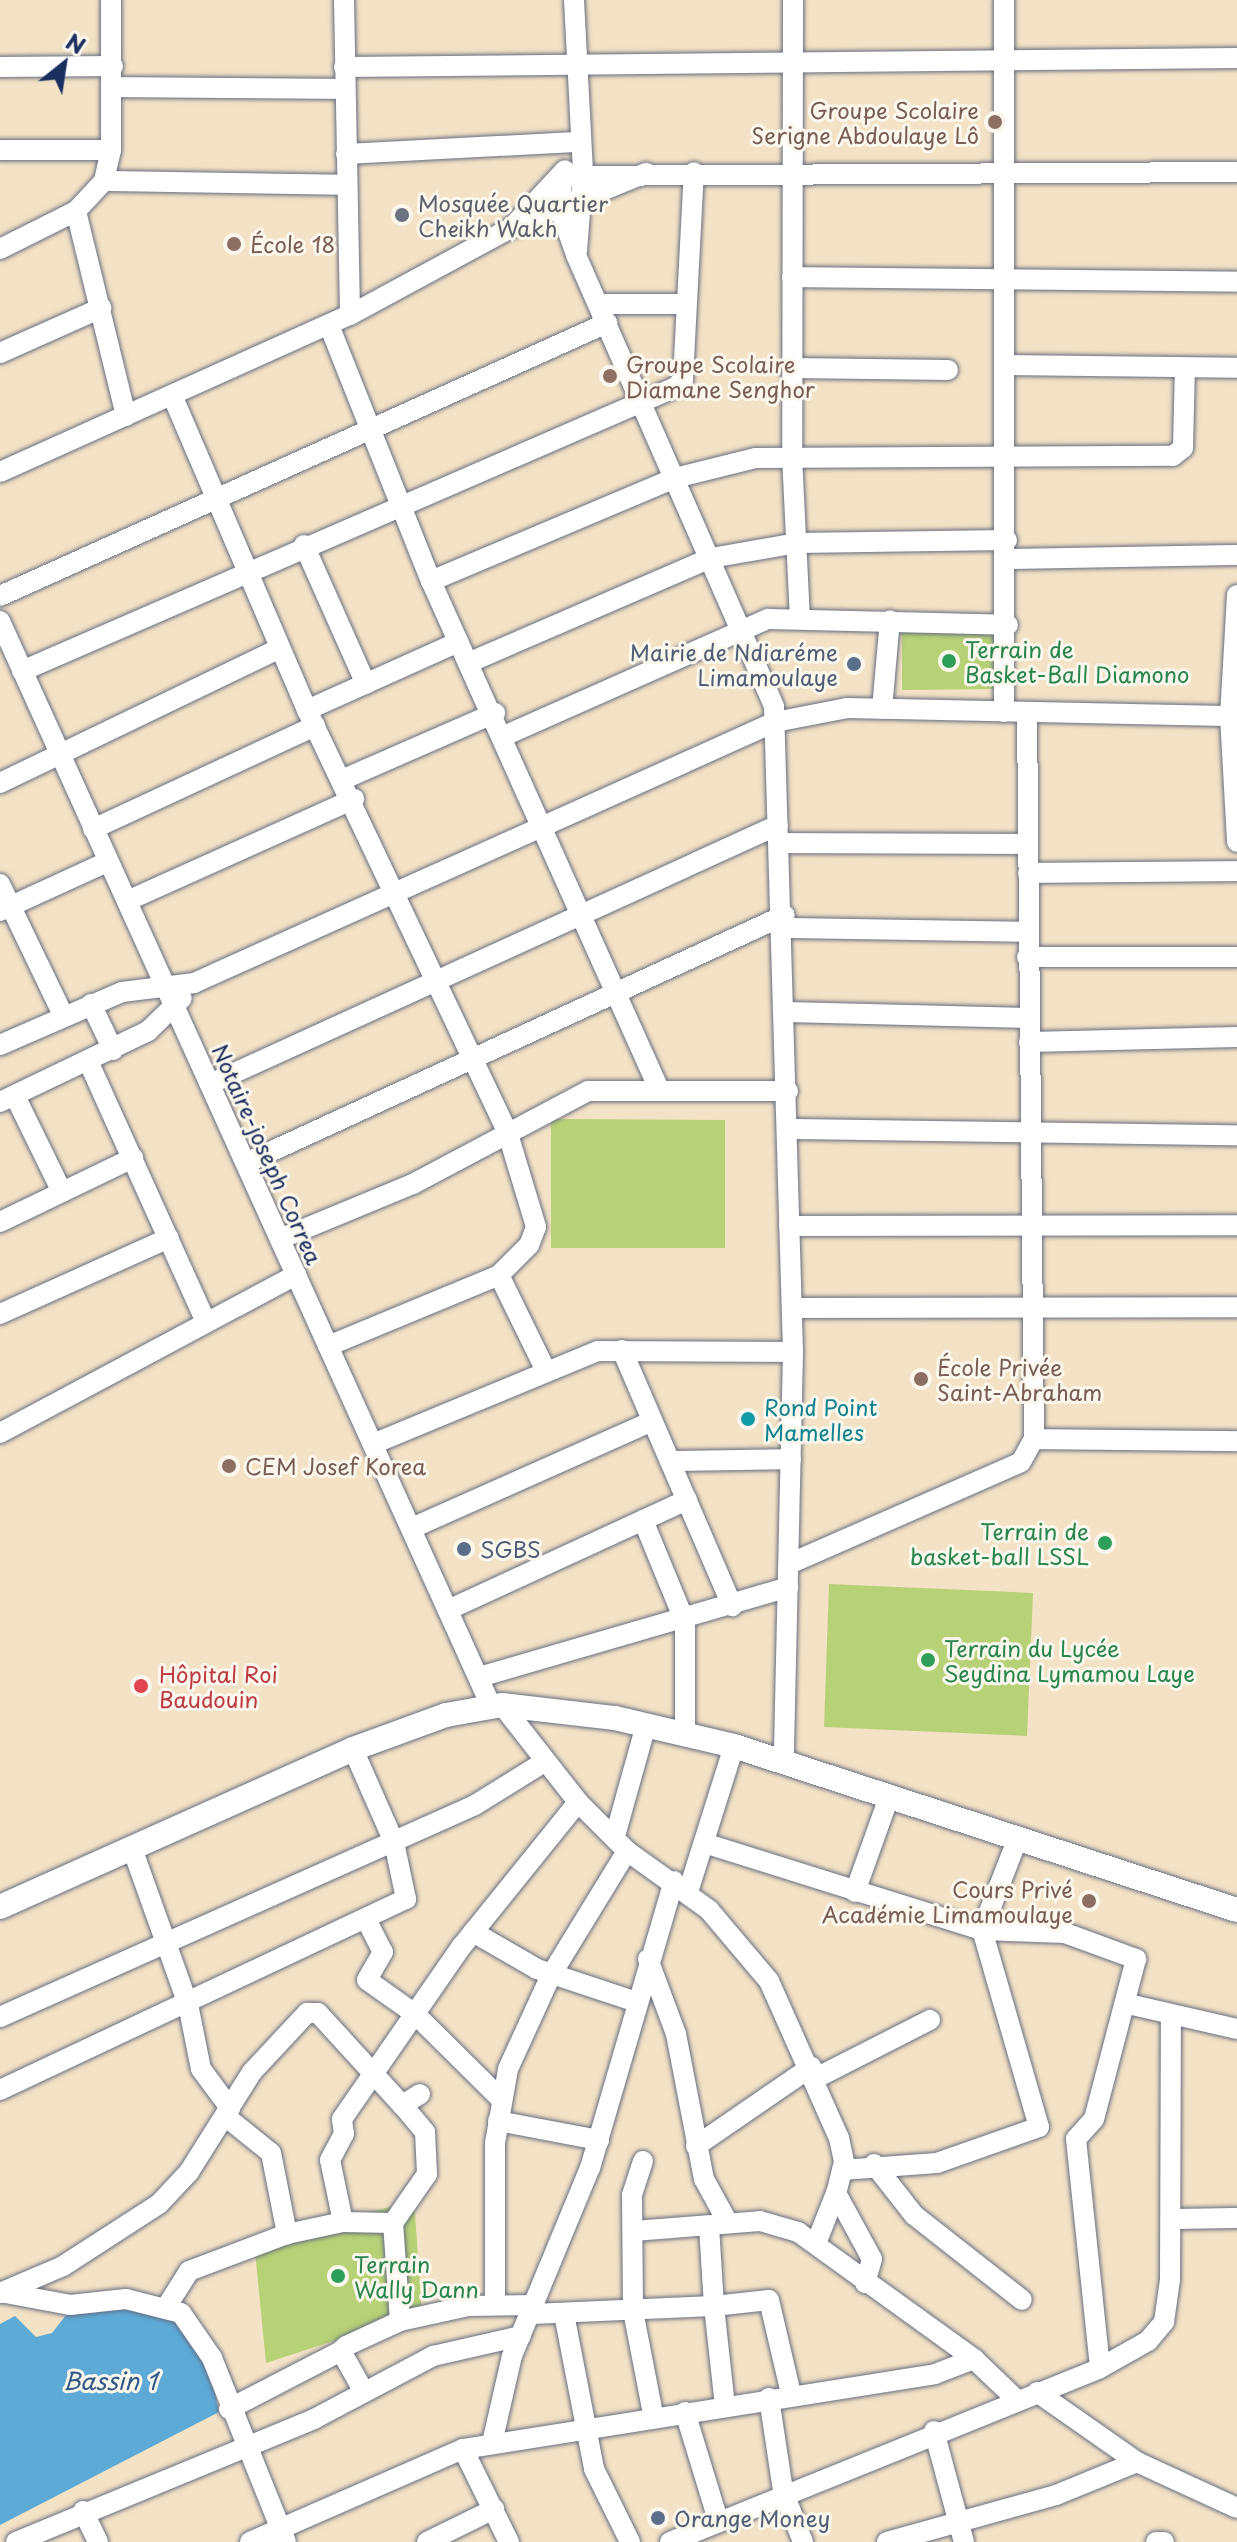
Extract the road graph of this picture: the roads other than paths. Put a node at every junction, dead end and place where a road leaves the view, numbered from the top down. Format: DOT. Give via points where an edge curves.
graph roads {
  1 [pos="111,0"];
  2 [pos="344,0"];
  3 [pos="574,0"];
  4 [pos="793,0"];
  5 [pos="1004,0"];
  6 [pos="1237,58"];
  7 [pos="574,63"];
  8 [pos="793,63"];
  9 [pos="1007,64"];
  10 [pos="0,67"];
  11 [pos="344,67"];
  12 [pos="113,77"];
  13 [pos="345,89"];
  14 [pos="576,145"];
  15 [pos="0,150"];
  16 [pos="111,150"];
  17 [pos="346,154"];
  18 [pos="583,172"];
  19 [pos="694,172"];
  20 [pos="1237,172"];
  21 [pos="646,173"];
  22 [pos="562,176"];
  23 [pos="794,176"];
  24 [pos="1005,176"];
  25 [pos="104,181"];
  26 [pos="346,185"];
  27 [pos="583,201"];
  28 [pos="560,209"];
  29 [pos="76,211"];
  30 [pos="513,227"];
  31 [pos="0,249"];
  32 [pos="576,255"];
  33 [pos="792,277"];
  34 [pos="1004,282"];
  35 [pos="1237,282"];
  36 [pos="686,304"];
  37 [pos="101,308"];
  38 [pos="602,313"];
  39 [pos="350,315"];
  40 [pos="329,325"];
  41 [pos="0,353"];
  42 [pos="1004,365"];
  43 [pos="793,368"];
  44 [pos="1185,368"];
  45 [pos="1237,368"];
  46 [pos="948,370"];
  47 [pos="172,395"];
  48 [pos="639,399"];
  49 [pos="126,416"];
  50 [pos="369,428"];
  51 [pos="792,456"];
  52 [pos="1005,456"];
  53 [pos="0,472"];
  54 [pos="675,478"];
  55 [pos="214,497"];
  56 [pos="401,503"];
  57 [pos="797,543"];
  58 [pos="304,545"];
  59 [pos="1007,549"];
  60 [pos="1237,555"];
  61 [pos="711,558"];
  62 [pos="245,572"];
  63 [pos="431,581"];
  64 [pos="1237,595"];
  65 [pos="0,596"];
  66 [pos="800,617"];
  67 [pos="890,620"];
  68 [pos="0,621"];
  69 [pos="1008,625"];
  70 [pos="741,627"];
  71 [pos="458,642"];
  72 [pos="279,649"];
  73 [pos="468,663"];
  74 [pos="22,671"];
  75 [pos="366,684"];
  76 [pos="882,709"];
  77 [pos="1004,712"];
  78 [pos="1027,712"];
  79 [pos="495,713"];
  80 [pos="1234,716"];
  81 [pos="311,718"];
  82 [pos="775,722"];
  83 [pos="506,735"];
  84 [pos="57,756"];
  85 [pos="344,779"];
  86 [pos="0,783"];
  87 [pos="354,799"];
  88 [pos="545,825"];
  89 [pos="93,829"];
  90 [pos="778,834"];
  91 [pos="1237,842"];
  92 [pos="1025,844"];
  93 [pos="107,862"];
  94 [pos="1237,871"];
  95 [pos="1028,873"];
  96 [pos="0,884"];
  97 [pos="398,893"];
  98 [pos="127,901"];
  99 [pos="5,909"];
  100 [pos="586,915"];
  101 [pos="785,922"];
  102 [pos="1027,932"];
  103 [pos="1027,957"];
  104 [pos="1237,957"];
  105 [pos="438,981"];
  106 [pos="194,983"];
  107 [pos="163,984"];
  108 [pos="615,988"];
  109 [pos="91,1004"];
  110 [pos="174,1008"];
  111 [pos="787,1012"];
  112 [pos="63,1015"];
  113 [pos="1029,1018"];
  114 [pos="1237,1037"];
  115 [pos="1029,1042"];
  116 [pos="0,1045"];
  117 [pos="113,1050"];
  118 [pos="473,1056"];
  119 [pos="89,1063"];
  120 [pos="210,1084"];
  121 [pos="658,1087"];
  122 [pos="788,1091"];
  123 [pos="7,1099"];
  124 [pos="788,1129"];
  125 [pos="508,1134"];
  126 [pos="1032,1135"];
  127 [pos="1237,1135"];
  128 [pos="133,1158"];
  129 [pos="246,1163"];
  130 [pos="62,1192"];
  131 [pos="0,1222"];
  132 [pos="1031,1223"];
  133 [pos="1237,1225"];
  134 [pos="789,1226"];
  135 [pos="169,1238"];
  136 [pos="280,1239"];
  137 [pos="296,1275"];
  138 [pos="499,1275"];
  139 [pos="1032,1302"];
  140 [pos="1237,1307"];
  141 [pos="792,1308"];
  142 [pos="0,1314"];
  143 [pos="206,1322"];
  144 [pos="328,1346"];
  145 [pos="622,1350"];
  146 [pos="793,1352"];
  147 [pos="546,1371"];
  148 [pos="652,1421"];
  149 [pos="1,1428"];
  150 [pos="1034,1439"];
  151 [pos="1237,1441"];
  152 [pos="373,1444"];
  153 [pos="791,1459"];
  154 [pos="670,1461"];
  155 [pos="687,1500"];
  156 [pos="643,1520"];
  157 [pos="412,1528"];
  158 [pos="789,1564"];
  159 [pos="788,1587"];
  160 [pos="732,1606"];
  161 [pos="450,1609"];
  162 [pos="685,1622"];
  163 [pos="479,1677"];
  164 [pos="496,1706"];
  165 [pos="646,1725"];
  166 [pos="685,1734"];
  167 [pos="734,1746"];
  168 [pos="353,1749"];
  169 [pos="784,1761"];
  170 [pos="544,1762"];
  171 [pos="889,1797"];
  172 [pos="578,1802"];
  173 [pos="1017,1840"];
  174 [pos="394,1842"];
  175 [pos="704,1843"];
  176 [pos="621,1844"];
  177 [pos="132,1848"];
  178 [pos="681,1887"];
  179 [pos="855,1892"];
  180 [pos="0,1907"];
  181 [pos="1237,1910"];
  182 [pos="367,1921"];
  183 [pos="982,1930"];
  184 [pos="473,1932"];
  185 [pos="167,1943"];
  186 [pos="648,1959"];
  187 [pos="551,1975"];
  188 [pos="637,2002"];
  189 [pos="188,2004"];
  190 [pos="1128,2004"];
  191 [pos="415,2014"];
  192 [pos="1171,2016"];
  193 [pos="0,2017"];
  194 [pos="930,2020"];
  195 [pos="1237,2029"];
  196 [pos="813,2072"];
  197 [pos="373,2076"];
  198 [pos="0,2090"];
  199 [pos="502,2100"];
  200 [pos="228,2112"];
  201 [pos="498,2121"];
  202 [pos="599,2140"];
  203 [pos="696,2146"];
  204 [pos="643,2161"];
  205 [pos="874,2164"];
  206 [pos="842,2170"];
  207 [pos="836,2193"];
  208 [pos="1237,2218"];
  209 [pos="1172,2219"];
  210 [pos="343,2222"];
  211 [pos="393,2223"];
  212 [pos="718,2223"];
  213 [pos="634,2231"];
  214 [pos="287,2234"];
  215 [pos="817,2241"];
  216 [pos="865,2283"];
  217 [pos="0,2292"];
  218 [pos="1022,2300"];
  219 [pos="495,2302"];
  220 [pos="167,2306"];
  221 [pos="714,2306"];
  222 [pos="533,2309"];
  223 [pos="633,2311"];
  224 [pos="564,2314"];
  225 [pos="400,2321"];
  226 [pos="521,2336"];
  227 [pos="341,2351"];
  228 [pos="974,2359"];
  229 [pos="1100,2368"];
  230 [pos="364,2392"];
  231 [pos="1037,2392"];
  232 [pos="791,2394"];
  233 [pos="769,2398"];
  234 [pos="1018,2401"];
  235 [pos="725,2406"];
  236 [pos="229,2409"];
  237 [pos="685,2412"];
  238 [pos="653,2414"];
  239 [pos="585,2428"];
  240 [pos="934,2431"];
  241 [pos="492,2443"];
  242 [pos="242,2446"];
  243 [pos="463,2449"];
  244 [pos="1137,2462"];
  245 [pos="783,2491"];
  246 [pos="1237,2508"];
  247 [pos="494,2509"];
  248 [pos="83,2511"];
  249 [pos="718,2520"];
  250 [pos="961,2532"];
  251 [pos="283,2535"];
  252 [pos="16,2542"];
  253 [pos="98,2542"];
  254 [pos="250,2542"];
  255 [pos="427,2542"];
  256 [pos="509,2542"];
  257 [pos="630,2542"];
  258 [pos="670,2542"];
  259 [pos="803,2542"];
  260 [pos="887,2542"];
  261 [pos="1156,2542"];
  262 [pos="1164,2542"];
  1 -- 12 [label="street"];
  2 -- 11 [label="street"];
  3 -- 7 [label="street"];
  4 -- 8 [label="street"];
  5 -- 9 [label="street"];
  6 -- 9 [label="street"];
  7 -- 8 [label="street"];
  7 -- 11 [label="street"];
  7 -- 14 [label="street"];
  8 -- 9 [label="street"];
  8 -- 23 [label="street"];
  9 -- 24 [label="street"];
  10 -- 12 [label="street"];
  11 -- 13 [label="street"];
  12 -- 13 [label="street"];
  12 -- 16 [label="street"];
  13 -- 17 [label="street"];
  14 -- 17 [label="street"];
  14 -- 18 [label="street"];
  14 -- 22 [label="street"];
  15 -- 16 [label="street"];
  16 -- 25 [label="street"];
  17 -- 26 [label="street"];
  18 -- 21 [label="street"];
  18 -- 22 [label="street"];
  18 -- 27 [label="street"];
  19 -- 21 [label="street"];
  19 -- 23 [label="street"];
  19 -- 36 [label="street"];
  20 -- 24 [label="street"];
  21 -- 27 [label="street"];
  22 -- 28 [label="street"];
  22 -- 30 [label="street"];
  23 -- 24 [label="street"];
  23 -- 33 [label="street"];
  24 -- 34 [label="street"];
  25 -- 26 [label="street"];
  25 -- 29 [label="street"];
  26 -- 39 [label="street"];
  27 -- 28 [label="street"];
  27 -- 32 [label="street"];
  28 -- 30 [label="street"];
  28 -- 32 [label="street"];
  29 -- 31 [label="street"];
  29 -- 37 [label="street"];
  30 -- 39 [label="street"];
  32 -- 38 [label="street"];
  33 -- 34 [label="street"];
  33 -- 43 [label="street"];
  34 -- 35 [label="street"];
  34 -- 42 [label="street"];
  36 -- 38 [label="street"];
  36 -- 48 [label="street" via="683,379"];
  37 -- 41 [label="street"];
  37 -- 49 [label="street"];
  38 -- 48 [label="street"];
  38 -- 50 [label="street"];
  39 -- 40 [label="street"];
  40 -- 47 [label="street"];
  40 -- 50 [label="street"];
  42 -- 44 [label="street"];
  42 -- 52 [label="street"];
  43 -- 46 [label="street"];
  43 -- 51 [label="street"];
  44 -- 45 [label="street"];
  44 -- 52 [label="street" via="1178,454"];
  47 -- 49 [label="street"];
  47 -- 55 [label="street"];
  48 -- 54 [label="street"];
  48 -- 56 [label="street"];
  49 -- 53 [label="street"];
  50 -- 55 [label="street"];
  50 -- 56 [label="street"];
  51 -- 52 [label="street"];
  51 -- 54 [label="street"];
  51 -- 57 [label="street"];
  52 -- 59 [label="street"];
  54 -- 61 [label="street"];
  54 -- 63 [label="street"];
  55 -- 62 [label="street"];
  55 -- 65 [label="street"];
  56 -- 58 [label="street"];
  56 -- 63 [label="street"];
  57 -- 59 [label="street"];
  57 -- 61 [label="street"];
  57 -- 66 [label="street"];
  58 -- 62 [label="street"];
  58 -- 75 [label="street"];
  59 -- 60 [label="street"];
  59 -- 69 [label="street"];
  61 -- 70 [label="street"];
  61 -- 73 [label="street"];
  62 -- 72 [label="street"];
  62 -- 74 [label="street"];
  63 -- 71 [label="street"];
  64 -- 80 [label="street"];
  66 -- 67 [label="street"];
  66 -- 70 [label="street"];
  67 -- 69 [label="street"];
  67 -- 76 [label="street"];
  68 -- 74 [label="street, Notaire-joseph Correa"];
  69 -- 77 [label="street"];
  70 -- 82 [label="street"];
  70 -- 83 [label="street"];
  71 -- 73 [label="street"];
  71 -- 75 [label="street"];
  72 -- 81 [label="street"];
  72 -- 84 [label="street"];
  73 -- 79 [label="street"];
  74 -- 84 [label="street, Notaire-joseph Correa"];
  75 -- 81 [label="street"];
  76 -- 77 [label="street"];
  76 -- 82 [label="street"];
  77 -- 78 [label="street"];
  78 -- 80 [label="street"];
  78 -- 92 [label="street"];
  79 -- 83 [label="street"];
  79 -- 85 [label="street"];
  80 -- 91 [label="street"];
  81 -- 85 [label="street"];
  81 -- 89 [label="street"];
  82 -- 88 [label="street"];
  82 -- 90 [label="street"];
  83 -- 88 [label="street"];
  84 -- 86 [label="street"];
  84 -- 89 [label="street, Notaire-joseph Correa"];
  85 -- 87 [label="street"];
  87 -- 97 [label="street"];
  87 -- 98 [label="street"];
  88 -- 97 [label="street"];
  88 -- 100 [label="street"];
  89 -- 93 [label="street, Notaire-joseph Correa"];
  90 -- 92 [label="street"];
  90 -- 100 [label="street"];
  90 -- 101 [label="street"];
  92 -- 95 [label="street"];
  93 -- 98 [label="street, Notaire-joseph Correa"];
  93 -- 99 [label="street"];
  94 -- 95 [label="street"];
  95 -- 102 [label="street"];
  96 -- 99 [label="street"];
  97 -- 105 [label="street"];
  97 -- 106 [label="street"];
  98 -- 107 [label="street, Notaire-joseph Correa"];
  99 -- 112 [label="street"];
  100 -- 105 [label="street"];
  100 -- 108 [label="street"];
  101 -- 102 [label="street"];
  101 -- 108 [label="street"];
  101 -- 111 [label="street"];
  102 -- 103 [label="street"];
  103 -- 104 [label="street"];
  103 -- 113 [label="street"];
  105 -- 118 [label="street"];
  105 -- 120 [label="street"];
  106 -- 107 [label="street"];
  106 -- 110 [label="street"];
  107 -- 109 [label="street"];
  107 -- 110 [label="street, Notaire-joseph Correa"];
  108 -- 118 [label="street"];
  108 -- 121 [label="street"];
  109 -- 112 [label="street"];
  109 -- 117 [label="street"];
  110 -- 117 [label="street"];
  110 -- 120 [label="street, Notaire-joseph Correa"];
  111 -- 113 [label="street"];
  111 -- 122 [label="street"];
  112 -- 116 [label="street"];
  113 -- 115 [label="street"];
  114 -- 115 [label="street"];
  115 -- 126 [label="street"];
  117 -- 119 [label="street"];
  118 -- 125 [label="street"];
  118 -- 129 [label="street"];
  119 -- 123 [label="street"];
  119 -- 128 [label="street"];
  120 -- 129 [label="street, Notaire-joseph Correa"];
  121 -- 122 [label="street"];
  121 -- 125 [label="street" via="588,1091"];
  122 -- 124 [label="street"];
  123 -- 130 [label="street"];
  124 -- 126 [label="street"];
  124 -- 134 [label="street"];
  125 -- 136 [label="street"];
  125 -- 138 [label="street" via="536,1227 529,1245"];
  126 -- 127 [label="street"];
  126 -- 132 [label="street"];
  128 -- 130 [label="street"];
  128 -- 135 [label="street"];
  129 -- 136 [label="street, Notaire-joseph Correa"];
  130 -- 131 [label="street"];
  132 -- 133 [label="street"];
  132 -- 134 [label="street"];
  132 -- 139 [label="street"];
  134 -- 141 [label="street"];
  135 -- 142 [label="street"];
  135 -- 143 [label="street"];
  136 -- 137 [label="street, Notaire-joseph Correa"];
  137 -- 143 [label="street"];
  137 -- 144 [label="street, Notaire-joseph Correa"];
  138 -- 144 [label="street"];
  138 -- 147 [label="street"];
  139 -- 140 [label="street"];
  139 -- 141 [label="street"];
  139 -- 150 [label="street"];
  141 -- 146 [label="street"];
  143 -- 149 [label="street"];
  144 -- 152 [label="street, Notaire-joseph Correa"];
  145 -- 146 [label="street"];
  145 -- 147 [label="street"];
  145 -- 148 [label="street"];
  146 -- 153 [label="street"];
  147 -- 152 [label="street"];
  148 -- 154 [label="street"];
  148 -- 157 [label="street"];
  150 -- 151 [label="street"];
  150 -- 158 [label="street" via="1021,1462"];
  152 -- 157 [label="street, Notaire-joseph Correa"];
  153 -- 154 [label="street"];
  153 -- 158 [label="street"];
  154 -- 155 [label="street"];
  155 -- 156 [label="street"];
  155 -- 160 [label="street"];
  156 -- 161 [label="street"];
  156 -- 162 [label="street"];
  157 -- 161 [label="street, Notaire-joseph Correa"];
  158 -- 159 [label="street"];
  159 -- 160 [label="street"];
  159 -- 169 [label="street"];
  160 -- 162 [label="street"];
  161 -- 163 [label="street, Notaire-joseph Correa"];
  162 -- 163 [label="street"];
  162 -- 166 [label="street"];
  163 -- 164 [label="street, Notaire-joseph Correa"];
  164 -- 165 [label="main road"];
  164 -- 168 [label="main road"];
  164 -- 170 [label="street, Notaire-joseph Correa"];
  165 -- 166 [label="main road"];
  165 -- 176 [label="street"];
  166 -- 167 [label="main road"];
  167 -- 169 [label="main road"];
  167 -- 175 [label="street"];
  168 -- 174 [label="street"];
  168 -- 177 [label="main road"];
  169 -- 171 [label="main road"];
  170 -- 172 [label="street, Notaire-joseph Correa"];
  170 -- 174 [label="street" via="475,1805"];
  171 -- 173 [label="main road"];
  171 -- 179 [label="street"];
  172 -- 176 [label="street, Notaire-joseph Correa"];
  172 -- 184 [label="street"];
  173 -- 181 [label="main road"];
  173 -- 183 [label="street"];
  174 -- 182 [label="street" via="408,1895"];
  174 -- 185 [label="street"];
  175 -- 178 [label="street"];
  175 -- 179 [label="street"];
  176 -- 178 [label="street, Notaire-joseph Correa"];
  176 -- 187 [label="street"];
  177 -- 180 [label="main road"];
  177 -- 185 [label="street"];
  178 -- 186 [label="street"];
  178 -- 196 [label="street, Notaire-joseph Correa" via="749,1952"];
  179 -- 183 [label="street"];
  182 -- 189 [label="street"];
  182 -- 191 [label="street" via="383,1952 367,1980"];
  183 -- 190 [label="street" via="1065,1933 1133,1955 1137,1965"];
  183 -- 205 [label="street" via="1039,2127 937,2163"];
  184 -- 187 [label="street"];
  184 -- 191 [label="street"];
  185 -- 189 [label="street"];
  185 -- 193 [label="street"];
  186 -- 188 [label="street"];
  186 -- 203 [label="street" via="676,2034"];
  187 -- 188 [label="street"];
  187 -- 199 [label="street" via="515,2047"];
  188 -- 202 [label="street"];
  189 -- 198 [label="street"];
  189 -- 200 [label="street" via="201,2069"];
  190 -- 192 [label="street"];
  190 -- 229 [label="street" via="1094,2119 1076,2143"];
  191 -- 197 [label="street"];
  191 -- 199 [label="street"];
  192 -- 195 [label="street"];
  192 -- 209 [label="street"];
  194 -- 196 [label="street"];
  196 -- 203 [label="street"];
  196 -- 206 [label="street, Notaire-joseph Correa" via="843,2151"];
  197 -- 200 [label="street" via="312,2011 262,2061"];
  197 -- 210 [label="street" via="342,2119 344,2134 331,2156"];
  197 -- 211 [label="street" via="411,2100 425,2132 427,2174"];
  199 -- 201 [label="street"];
  200 -- 214 [label="street" via="271,2153"];
  200 -- 217 [label="street" via="159,2204 63,2266"];
  201 -- 202 [label="street"];
  201 -- 219 [label="street"];
  202 -- 222 [label="street"];
  203 -- 212 [label="street"];
  204 -- 213 [label="street" via="632,2195"];
  205 -- 206 [label="street"];
  205 -- 218 [label="street" via="914,2215"];
  206 -- 207 [label="street"];
  207 -- 215 [label="street"];
  207 -- 216 [label="street" via="872,2259"];
  208 -- 209 [label="street"];
  209 -- 229 [label="street" via="1164,2322 1129,2355"];
  210 -- 211 [label="street"];
  210 -- 214 [label="street"];
  211 -- 225 [label="street"];
  212 -- 213 [label="street"];
  212 -- 215 [label="street" via="760,2221"];
  212 -- 221 [label="street"];
  213 -- 223 [label="street"];
  214 -- 220 [label="street" via="189,2271"];
  215 -- 216 [label="street"];
  216 -- 228 [label="street"];
  217 -- 220 [label="street" via="70,2305 126,2299"];
  219 -- 222 [label="street"];
  219 -- 225 [label="street"];
  220 -- 236 [label="street" via="192,2322"];
  221 -- 223 [label="street"];
  221 -- 232 [label="street" via="769,2300"];
  221 -- 235 [label="street"];
  222 -- 224 [label="street"];
  222 -- 226 [label="street"];
  223 -- 224 [label="street"];
  223 -- 238 [label="street"];
  224 -- 239 [label="street"];
  225 -- 227 [label="street"];
  226 -- 230 [label="street" via="433,2356"];
  226 -- 241 [label="street"];
  227 -- 230 [label="street"];
  227 -- 236 [label="street"];
  228 -- 232 [label="street" via="935,2374"];
  228 -- 234 [label="street"];
  229 -- 231 [label="street"];
  230 -- 242 [label="street"];
  231 -- 234 [label="street"];
  231 -- 244 [label="street"];
  232 -- 233 [label="street"];
  233 -- 235 [label="street"];
  233 -- 245 [label="street"];
  234 -- 240 [label="street"];
  235 -- 237 [label="street"];
  236 -- 242 [label="street"];
  237 -- 238 [label="street"];
  237 -- 249 [label="street"];
  238 -- 239 [label="street"];
  239 -- 241 [label="street"];
  239 -- 257 [label="street" via="599,2483"];
  240 -- 245 [label="street"];
  240 -- 250 [label="street"];
  241 -- 243 [label="street"];
  242 -- 248 [label="street"];
  242 -- 251 [label="street"];
  243 -- 247 [label="street"];
  243 -- 251 [label="street"];
  244 -- 246 [label="street"];
  244 -- 250 [label="street"];
  245 -- 249 [label="street"];
  245 -- 259 [label="street"];
  247 -- 255 [label="street"];
  247 -- 256 [label="street"];
  248 -- 252 [label="street"];
  248 -- 253 [label="street"];
  249 -- 258 [label="street"];
  250 -- 260 [label="street"];
  251 -- 254 [label="street"];
  261 -- 262 [label="street"];
}
